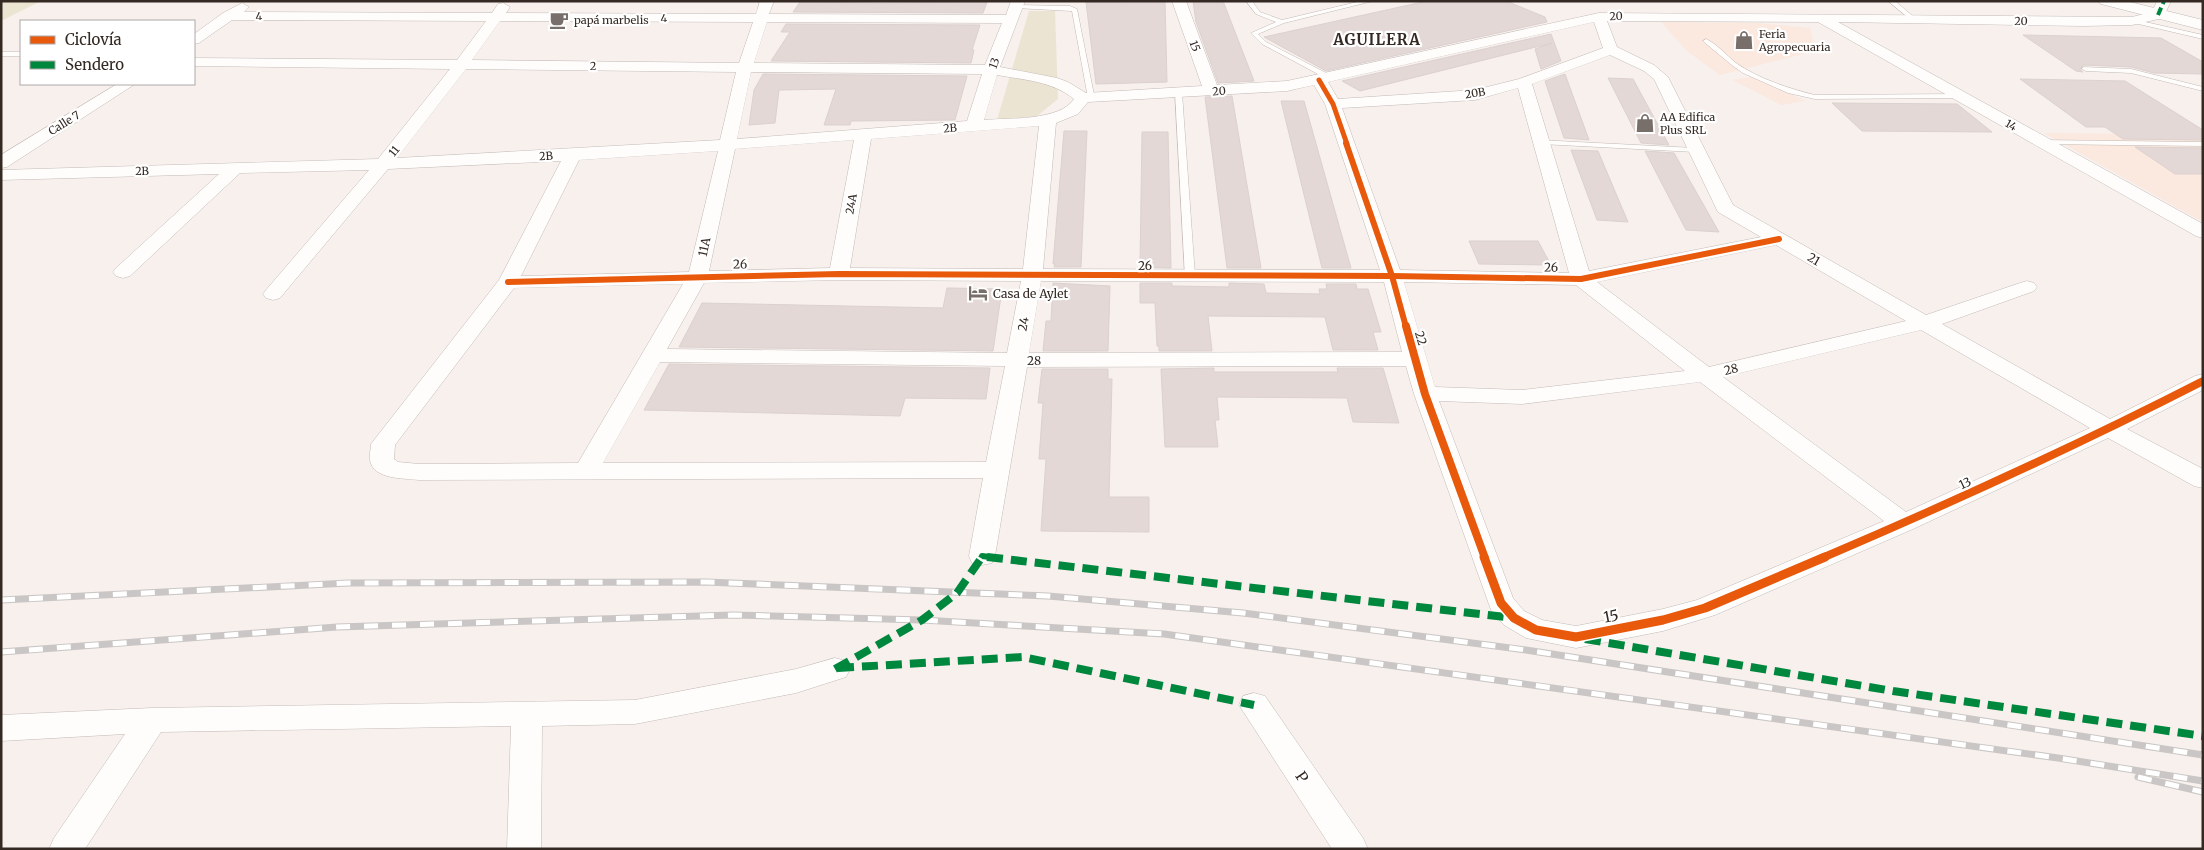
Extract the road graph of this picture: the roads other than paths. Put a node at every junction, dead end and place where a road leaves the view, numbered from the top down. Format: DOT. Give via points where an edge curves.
graph roads {
  1 [pos="252,1"];
  2 [pos="507,1"];
  3 [pos="1179,1"];
  4 [pos="1249,1"];
  5 [pos="1370,1"];
  6 [pos="1890,1"];
  7 [pos="2106,1"];
  8 [pos="2161,8"];
  9 [pos="1015,9"];
  10 [pos="764,10"];
  11 [pos="1606,11"];
  12 [pos="228,16"];
  13 [pos="496,17"];
  14 [pos="1820,17"];
  15 [pos="1912,18"];
  16 [pos="2132,20"];
  17 [pos="1282,22"];
  18 [pos="2203,25"];
  19 [pos="2203,36"];
  20 [pos="195,39"];
  21 [pos="1706,41"];
  22 [pos="1611,50"];
  23 [pos="1,54"];
  24 [pos="20,54"];
  25 [pos="195,62"];
  26 [pos="463,65"];
  27 [pos="745,68"];
  28 [pos="2086,69"];
  29 [pos="991,70"];
  30 [pos="1324,79"];
  31 [pos="1524,82"];
  32 [pos="125,85"];
  33 [pos="2203,89"];
  34 [pos="1211,91"];
  35 [pos="1178,93"];
  36 [pos="1960,96"];
  37 [pos="1087,98"];
  38 [pos="1333,104"];
  39 [pos="1048,120"];
  40 [pos="974,126"];
  41 [pos="863,134"];
  42 [pos="1541,142"];
  43 [pos="2040,142"];
  44 [pos="2203,144"];
  45 [pos="726,145"];
  46 [pos="1695,150"];
  47 [pos="573,155"];
  48 [pos="1,162"];
  49 [pos="384,164"];
  50 [pos="235,169"];
  51 [pos="1,175"];
  52 [pos="2203,232"];
  53 [pos="1779,239"];
  54 [pos="123,272"];
  55 [pos="839,274"];
  56 [pos="698,276"];
  57 [pos="1032,276"];
  58 [pos="1190,276"];
  59 [pos="1392,276"];
  60 [pos="1581,279"];
  61 [pos="508,282"];
  62 [pos="2027,287"];
  63 [pos="273,294"];
  64 [pos="1924,322"];
  65 [pos="653,355"];
  66 [pos="1415,359"];
  67 [pos="1017,360"];
  68 [pos="1704,375"];
  69 [pos="2203,381"];
  70 [pos="1425,394"];
  71 [pos="2109,429"];
  72 [pos="996,470"];
  73 [pos="586,471"];
  74 [pos="2203,480"];
  75 [pos="1904,523"];
  76 [pos="982,556"];
  77 [pos="1732,597"];
  78 [pos="1501,603"];
  79 [pos="835,669"];
  80 [pos="1254,705"];
  81 [pos="527,714"];
  82 [pos="152,720"];
  83 [pos="1,728"];
  84 [pos="66,849"];
  85 [pos="524,849"];
  86 [pos="1351,849"];
  1 -- 12 [label="street"];
  2 -- 13 [label="street, 11"];
  3 -- 34 [label="street, 15"];
  4 -- 17 [label="lane" via="1258,13"];
  5 -- 17 [label="lane"];
  6 -- 15 [label="lane"];
  7 -- 8 [label="main road"];
  8 -- 16 [label="street, 20"];
  8 -- 18 [label="main road"];
  9 -- 10 [label="street, 4"];
  9 -- 29 [label="street, 13"];
  9 -- 37 [label="lane" via="1075,10"];
  10 -- 13 [label="street, 4"];
  10 -- 27 [label="street, 11A"];
  11 -- 14 [label="street, 20" via="1634,16"];
  11 -- 22 [label="street"];
  11 -- 30 [label="street, 20"];
  12 -- 13 [label="street, 4"];
  12 -- 20 [label="street"];
  13 -- 26 [label="street, 11"];
  14 -- 15 [label="street, 20"];
  14 -- 36 [label="street, 14"];
  15 -- 16 [label="street, 20"];
  16 -- 19 [label="lane"];
  17 -- 30 [label="lane" via="1256,31 1255,35"];
  21 -- 36 [label="lane" via="1735,65 1801,94 1816,97"];
  22 -- 31 [label="street, 20B"];
  22 -- 46 [label="street, 21" via="1649,68 1660,77"];
  23 -- 24 [label="lane"];
  25 -- 26 [label="street, 2"];
  26 -- 27 [label="street, 2"];
  26 -- 49 [label="street, 11"];
  27 -- 29 [label="street, 2"];
  27 -- 45 [label="street, 11A"];
  28 -- 33 [label="lane" via="2131,71"];
  29 -- 37 [label="street, 2" via="1052,82"];
  29 -- 40 [label="street, 13"];
  30 -- 34 [label="street, 20" via="1287,86"];
  30 -- 38 [label="street, 22"];
  31 -- 38 [label="street, 20B" via="1475,95"];
  31 -- 42 [label="street"];
  32 -- 48 [label="street, Calle 7"];
  34 -- 35 [label="street, 20"];
  35 -- 37 [label="street, 20"];
  35 -- 58 [label="lane"];
  36 -- 43 [label="street, 14"];
  37 -- 39 [label="street, 2B" via="1070,112"];
  38 -- 59 [label="street, 22"];
  39 -- 40 [label="street, 2B"];
  39 -- 57 [label="street, 24"];
  40 -- 41 [label="street, 2B"];
  41 -- 45 [label="street, 2B"];
  41 -- 55 [label="street, 24A"];
  42 -- 46 [label="lane"];
  42 -- 60 [label="street"];
  43 -- 44 [label="lane"];
  43 -- 52 [label="street, 14"];
  45 -- 47 [label="street, 2B"];
  45 -- 56 [label="street, 11A"];
  46 -- 53 [label="street, 21" via="1725,208"];
  47 -- 49 [label="street, 2B"];
  47 -- 61 [label="street"];
  49 -- 50 [label="street, 2B"];
  49 -- 63 [label="street, 11"];
  50 -- 51 [label="street, 2B"];
  50 -- 54 [label="street"];
  53 -- 60 [label="street, 26"];
  53 -- 64 [label="street, 21"];
  55 -- 56 [label="street, 26"];
  55 -- 57 [label="street, 26"];
  56 -- 61 [label="street, 26"];
  56 -- 65 [label="street, 11A"];
  57 -- 58 [label="street, 26"];
  57 -- 67 [label="street, 24"];
  58 -- 59 [label="street, 26"];
  59 -- 60 [label="street, 26"];
  59 -- 66 [label="street, 22"];
  60 -- 68 [label="street"];
  61 -- 73 [label="street" via="383,444 382,461 391,469 418,472"];
  62 -- 64 [label="street, 28"];
  64 -- 68 [label="street, 28"];
  64 -- 71 [label="street, 21"];
  65 -- 67 [label="street, 28"];
  65 -- 73 [label="street, 11A"];
  66 -- 67 [label="street, 28"];
  66 -- 70 [label="street, 22"];
  67 -- 72 [label="street, 24"];
  68 -- 70 [label="street, 28" via="1522,397"];
  68 -- 75 [label="street"];
  69 -- 71 [label="street, 13"];
  70 -- 78 [label="street, 22"];
  71 -- 74 [label="street, 21"];
  71 -- 75 [label="street, 13"];
  72 -- 73 [label="street"];
  72 -- 76 [label="street, 24"];
  75 -- 77 [label="street, 13"];
  77 -- 78 [label="street, 15" via="1663,620 1576,637 1536,630 1514,618"];
  79 -- 81 [label="street" via="796,681 635,712"];
  80 -- 86 [label="street, P"];
  81 -- 82 [label="street"];
  81 -- 85 [label="street"];
  82 -- 83 [label="street"];
  82 -- 84 [label="street"];
}
